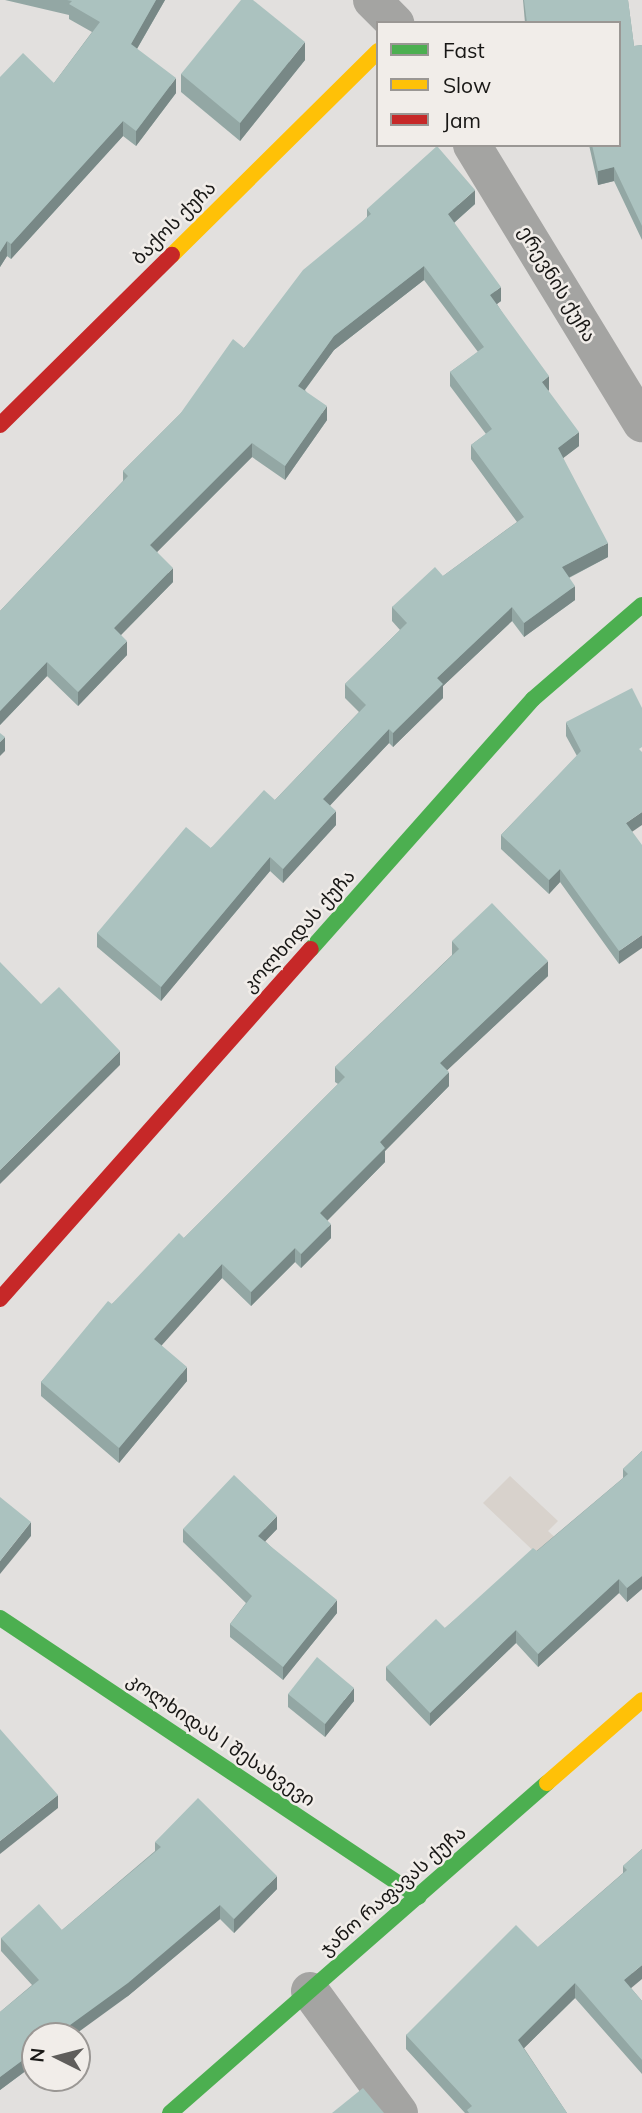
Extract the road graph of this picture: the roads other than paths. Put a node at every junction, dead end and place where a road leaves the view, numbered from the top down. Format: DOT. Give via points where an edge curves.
graph roads {
  1 [pos="372,0"];
  2 [pos="405,0"];
  3 [pos="393,21"];
  4 [pos="401,21"];
  5 [pos="376,53"];
  6 [pos="473,147"];
  7 [pos="642,423"];
  8 [pos="0,425"];
  9 [pos="642,605"];
  10 [pos="0,1299"];
  11 [pos="0,1618"];
  12 [pos="642,1700"];
  13 [pos="419,1897"];
  14 [pos="310,1991"];
  15 [pos="170,2113"];
  16 [pos="399,2113"];
  1 -- 3 [label="street"];
  2 -- 4 [label="street"];
  5 -- 8 [label="street, ბაქოს ქუჩა"];
  6 -- 7 [label="street, ერევნის ქუჩა"];
  9 -- 10 [label="street, კოლხიდას ქუჩა" via="533,699"];
  11 -- 13 [label="street, კოლხიდას I შესახვევი"];
  12 -- 13 [label="street, ჯანო რაფავას ქუჩა"];
  13 -- 14 [label="street, ჯანო რაფავას ქუჩა"];
  14 -- 15 [label="street, ჯანო რაფავას ქუჩა"];
  14 -- 16 [label="street"];
}
